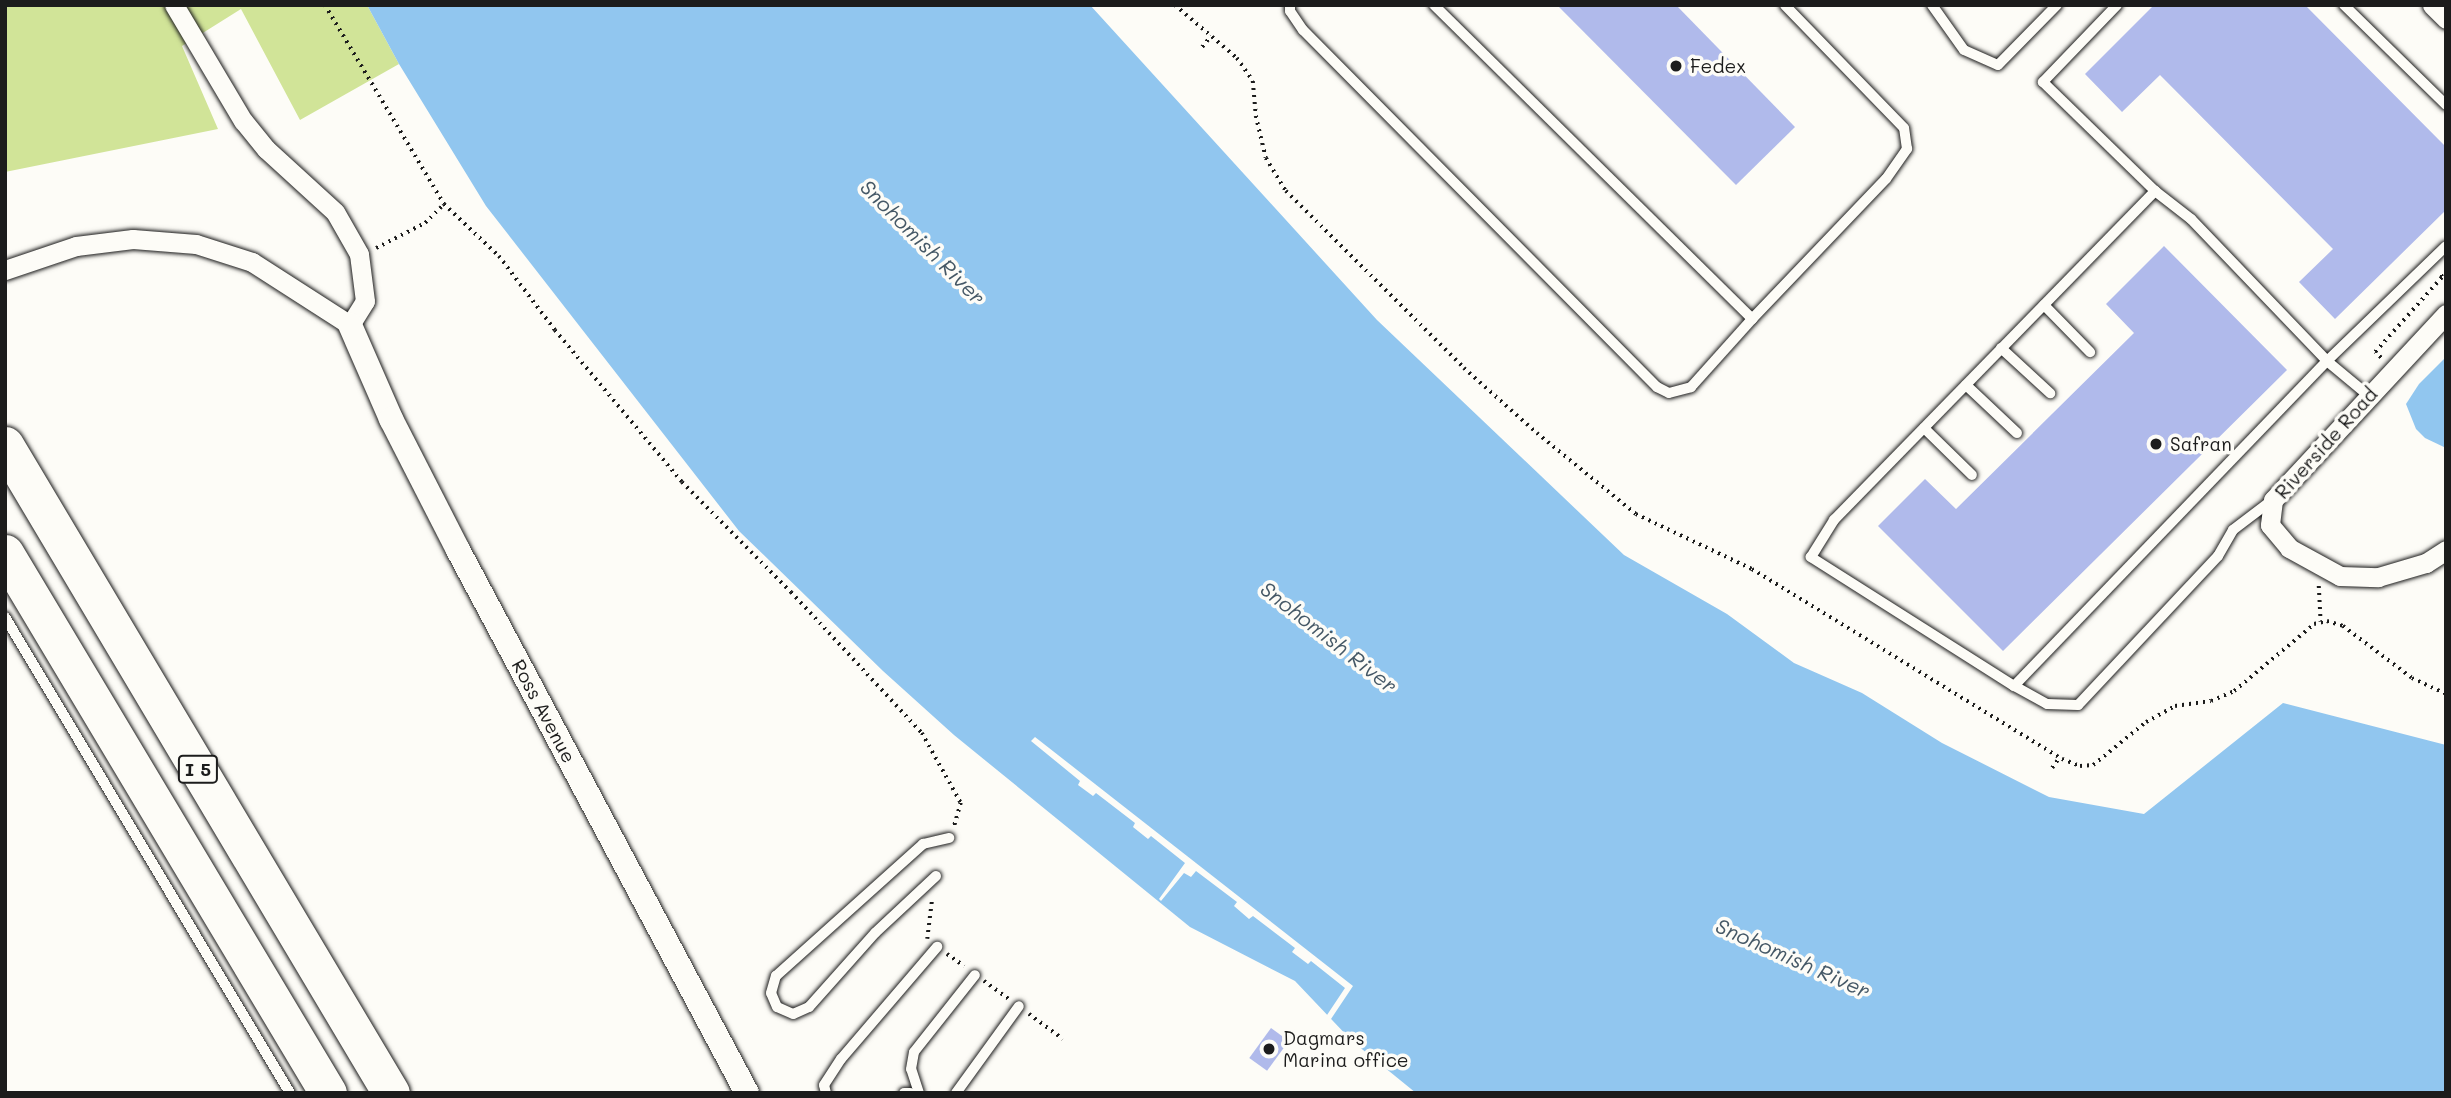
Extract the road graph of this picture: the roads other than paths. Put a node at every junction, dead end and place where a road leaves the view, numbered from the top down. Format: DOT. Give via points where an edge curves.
graph roads {
  1 [pos="174,5"];
  2 [pos="1290,5"];
  3 [pos="1434,5"];
  4 [pos="1785,5"];
  5 [pos="1933,5"];
  6 [pos="2057,5"];
  7 [pos="2118,5"];
  8 [pos="2344,5"];
  9 [pos="2432,5"];
  10 [pos="2446,19"];
  11 [pos="2446,105"];
  12 [pos="2155,191"];
  13 [pos="2446,246"];
  14 [pos="7,269"];
  15 [pos="2044,305"];
  16 [pos="2446,314"];
  17 [pos="1752,319"];
  18 [pos="351,325"];
  19 [pos="2001,348"];
  20 [pos="2090,352"];
  21 [pos="2327,361"];
  22 [pos="1966,385"];
  23 [pos="2050,393"];
  24 [pos="2368,395"];
  25 [pos="1924,428"];
  26 [pos="2017,433"];
  27 [pos="5,445"];
  28 [pos="1972,475"];
  29 [pos="2273,500"];
  30 [pos="2446,550"];
  31 [pos="5,553"];
  32 [pos="5,617"];
  33 [pos="2014,686"];
  34 [pos="949,838"];
  35 [pos="936,876"];
  36 [pos="937,947"];
  37 [pos="975,975"];
  38 [pos="1019,1006"];
  39 [pos="290,1093"];
  40 [pos="328,1093"];
  41 [pos="391,1093"];
  42 [pos="747,1093"];
  43 [pos="826,1093"];
  44 [pos="904,1093"];
  45 [pos="910,1093"];
  46 [pos="919,1093"];
  47 [pos="956,1093"];
  1 -- 18 [label="street" via="243,121 266,149 335,212 360,256 365,301"];
  2 -- 17 [label="lane" via="1303,30 1657,387 1669,393 1691,387"];
  3 -- 17 [label="lane"];
  4 -- 17 [label="lane" via="1904,128 1907,149 1886,179"];
  5 -- 6 [label="lane" via="1964,50 1998,65"];
  7 -- 12 [label="lane" via="2043,82"];
  8 -- 11 [label="lane"];
  9 -- 10 [label="street"];
  12 -- 15 [label="lane"];
  12 -- 21 [label="lane" via="2191,219"];
  13 -- 21 [label="lane"];
  14 -- 18 [label="street" via="76,246 121,240 196,244 252,262"];
  15 -- 19 [label="lane"];
  15 -- 20 [label="lane"];
  16 -- 24 [label="street, Riverside Road"];
  18 -- 42 [label="street, Ross Avenue" via="391,419 458,550"];
  19 -- 22 [label="lane"];
  19 -- 23 [label="lane"];
  21 -- 24 [label="lane"];
  21 -- 33 [label="lane"];
  22 -- 25 [label="lane"];
  22 -- 26 [label="lane"];
  24 -- 29 [label="street, Riverside Road"];
  25 -- 28 [label="lane"];
  25 -- 33 [label="lane" via="1834,520 1811,557"];
  27 -- 41 [label="highway, I 5"];
  29 -- 30 [label="street, Riverside Road" via="2270,525 2289,548 2340,576 2378,577 2426,563"];
  29 -- 33 [label="lane" via="2233,530 2218,556 2078,705 2047,704"];
  31 -- 40 [label="highway"];
  32 -- 39 [label="lane"];
  34 -- 35 [label="lane" via="923,844 776,976 771,993 777,1007 793,1013 809,1007 874,933"];
  36 -- 43 [label="lane" via="841,1059 824,1084"];
  37 -- 46 [label="lane" via="914,1052 911,1069"];
  38 -- 47 [label="lane"];
  44 -- 45 [label="lane"];
}
